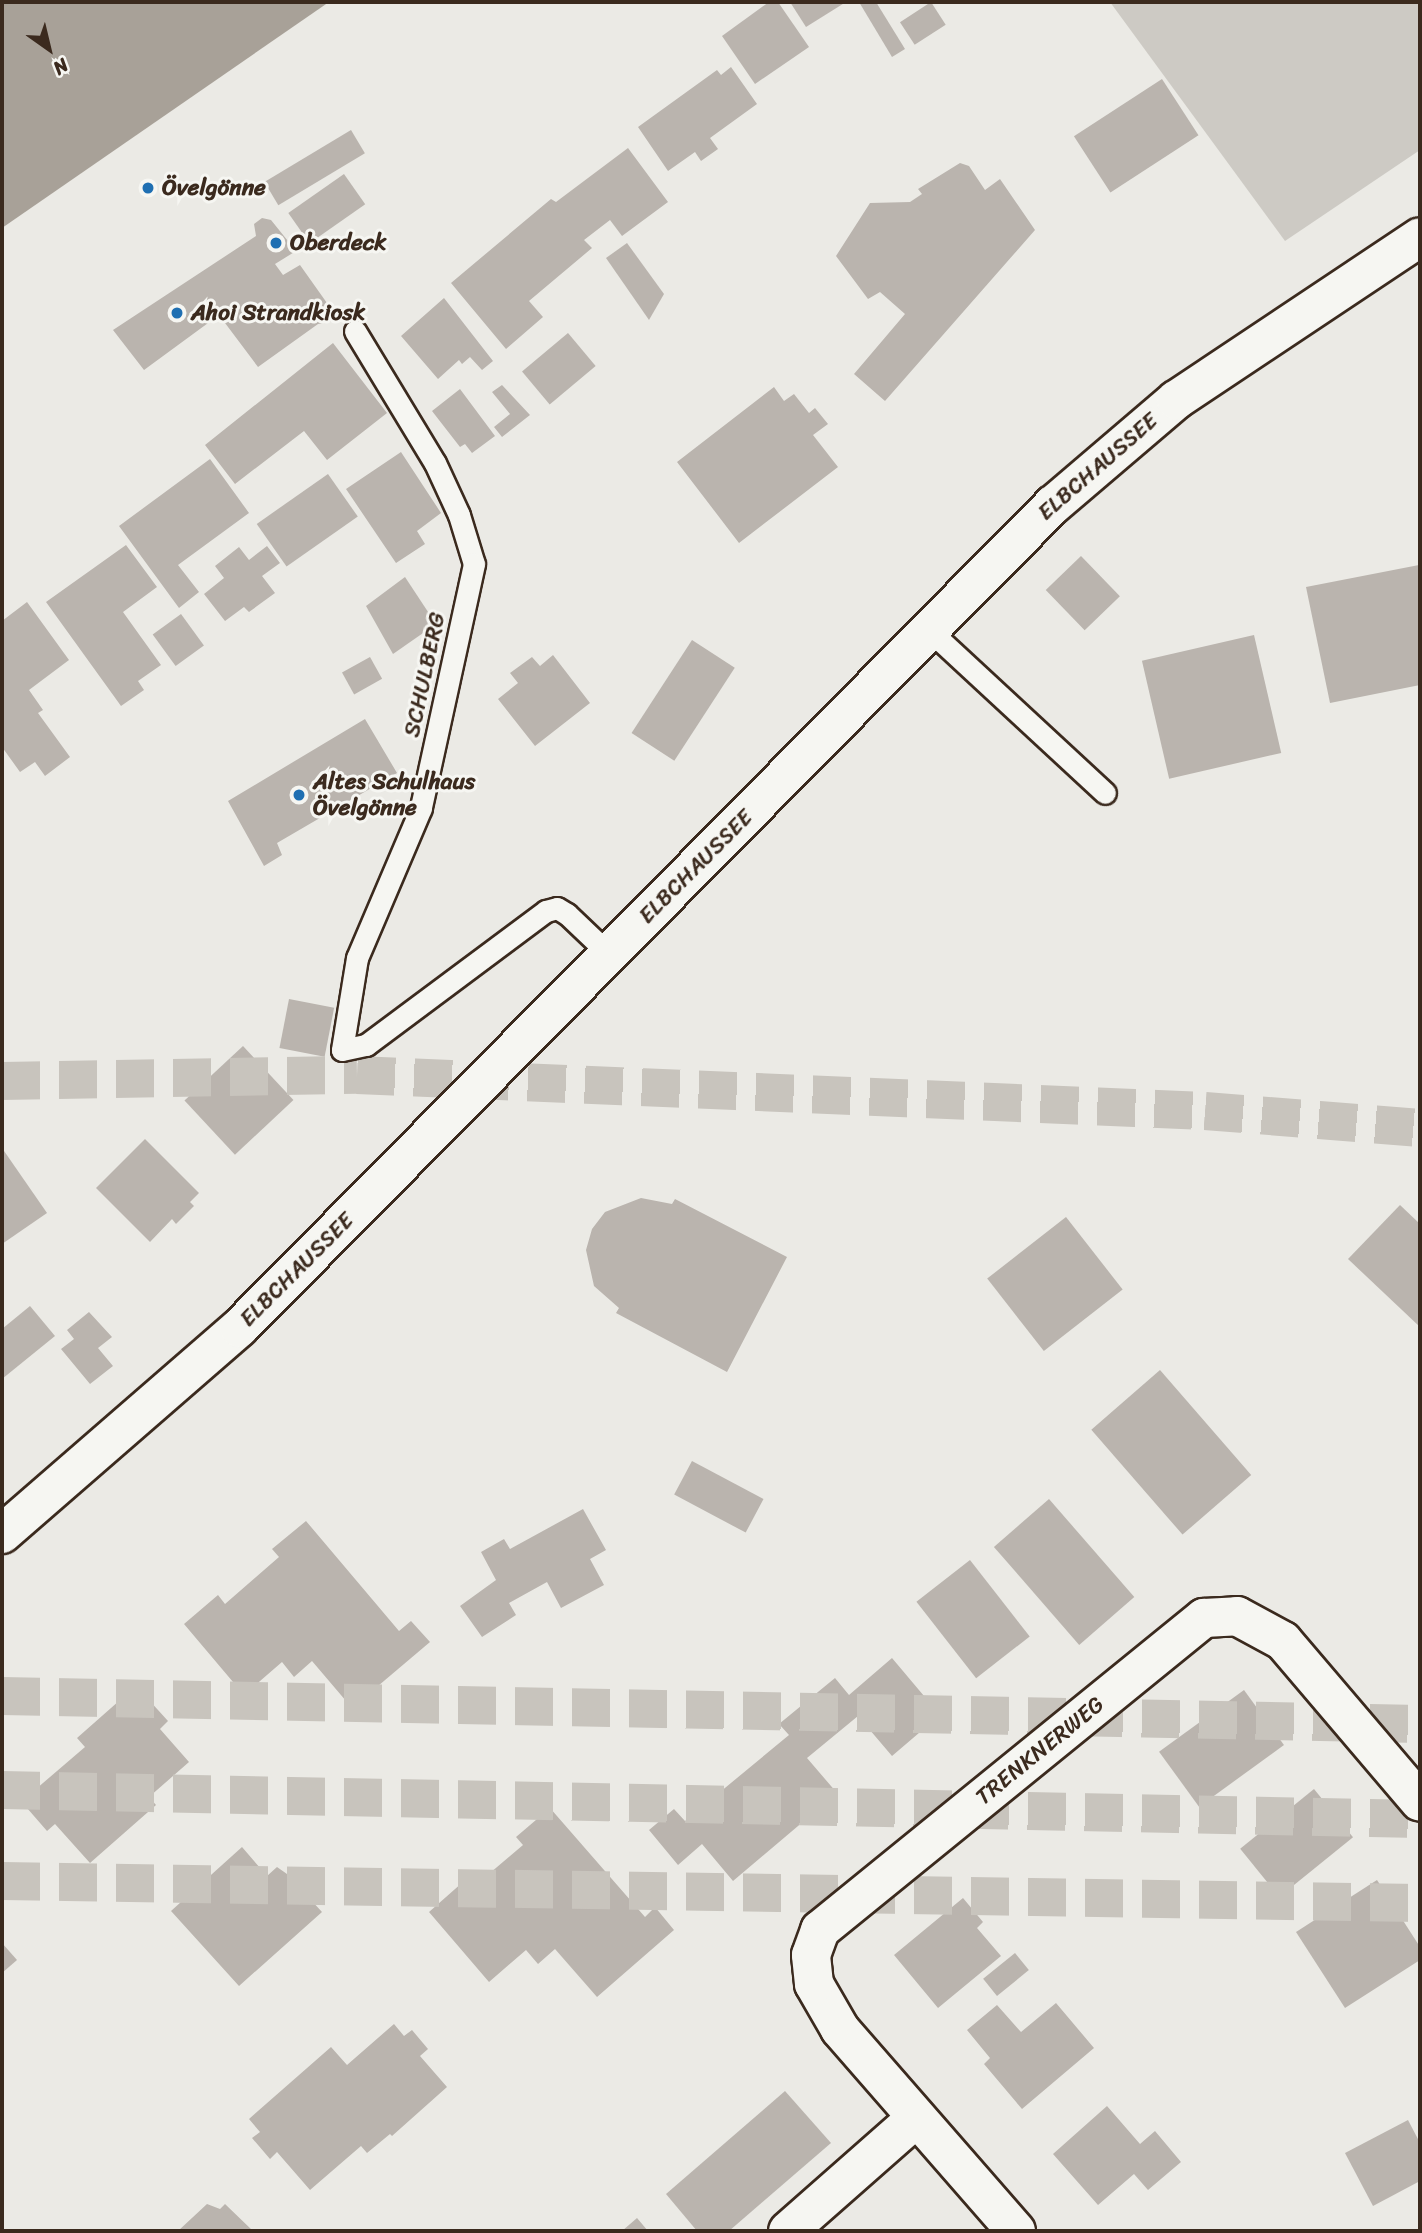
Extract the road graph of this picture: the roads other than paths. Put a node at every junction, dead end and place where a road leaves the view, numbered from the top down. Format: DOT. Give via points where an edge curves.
graph roads {
  1 [pos="1420,237"];
  2 [pos="355,331"];
  3 [pos="928,629"];
  4 [pos="1105,793"];
  5 [pos="609,954"];
  6 [pos="2,1534"];
  7 [pos="1420,1802"];
  8 [pos="916,2118"];
  9 [pos="788,2231"];
  10 [pos="1016,2231"];
  1 -- 3 [label="main road, ELBCHAUSSEE" via="1176,400 1052,505"];
  2 -- 5 [label="lane, SCHULBERG" via="435,463 459,515 474,564 421,808 357,958 342,1050 366,1045 546,911 557,908 567,914"];
  3 -- 4 [label="lane"];
  3 -- 5 [label="main road, ELBCHAUSSEE"];
  5 -- 6 [label="main road, ELBCHAUSSEE" via="239,1328"];
  7 -- 8 [label="main road, TRENKNERWEG" via="1283,1641 1237,1616 1204,1618 820,1930 811,1955 814,1984 840,2029"];
  8 -- 9 [label="main road"];
  8 -- 10 [label="main road, TRENKNERWEG"];
}
